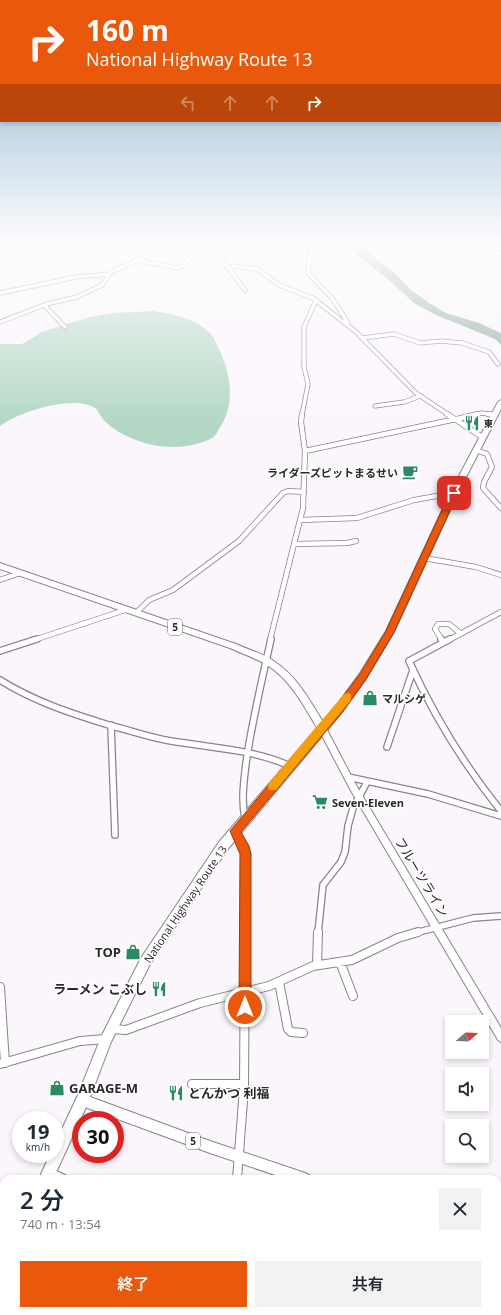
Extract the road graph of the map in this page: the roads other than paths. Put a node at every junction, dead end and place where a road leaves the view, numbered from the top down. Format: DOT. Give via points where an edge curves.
graph roads {
  1 [pos="51,303"];
  2 [pos="315,303"];
  3 [pos="320,303"];
  4 [pos="335,303"];
  5 [pos="44,305"];
  6 [pos="0,322"];
  7 [pos="348,325"];
  8 [pos="65,327"];
  9 [pos="363,338"];
  10 [pos="498,364"];
  11 [pos="420,396"];
  12 [pos="501,402"];
  13 [pos="375,406"];
  14 [pos="494,416"];
  15 [pos="456,419"];
  16 [pos="482,437"];
  17 [pos="476,450"];
  18 [pos="305,451"];
  19 [pos="304,492"];
  20 [pos="454,493"];
  21 [pos="501,508"];
  22 [pos="300,520"];
  23 [pos="356,541"];
  24 [pos="295,544"];
  25 [pos="424,558"];
  26 [pos="0,566"];
  27 [pos="20,573"];
  28 [pos="501,575"];
  29 [pos="0,580"];
  30 [pos="125,610"];
  31 [pos="501,612"];
  32 [pos="136,613"];
  33 [pos="460,633"];
  34 [pos="444,642"];
  35 [pos="0,651"];
  36 [pos="267,661"];
  37 [pos="413,670"];
  38 [pos="0,680"];
  39 [pos="111,725"];
  40 [pos="322,728"];
  41 [pos="387,747"];
  42 [pos="248,752"];
  43 [pos="290,766"];
  44 [pos="348,777"];
  45 [pos="367,782"];
  46 [pos="359,796"];
  47 [pos="501,811"];
  48 [pos="501,816"];
  49 [pos="246,819"];
  50 [pos="235,831"];
  51 [pos="115,835"];
  52 [pos="501,916"];
  53 [pos="436,927"];
  54 [pos="340,962"];
  55 [pos="317,965"];
  56 [pos="279,982"];
  57 [pos="0,987"];
  58 [pos="245,992"];
  59 [pos="353,996"];
  60 [pos="112,1029"];
  61 [pos="303,1033"];
  62 [pos="501,1037"];
  63 [pos="106,1039"];
  64 [pos="2,1064"];
  65 [pos="192,1084"];
  66 [pos="244,1084"];
  67 [pos="82,1100"];
  68 [pos="240,1157"];
  69 [pos="48,1175"];
  70 [pos="238,1175"];
  71 [pos="293,1175"];
  1 -- 5 [label="street"];
  2 -- 18 [label="street" via="304,327 304,367 308,384 301,422"];
  3 -- 7 [label="street"];
  4 -- 7 [label="street"];
  5 -- 6 [label="street"];
  5 -- 8 [label="street"];
  7 -- 9 [label="street"];
  9 -- 10 [label="street" via="394,334 420,343 462,343 489,352"];
  9 -- 11 [label="street"];
  11 -- 13 [label="street" via="404,402"];
  11 -- 15 [label="street"];
  12 -- 14 [label="highway, National Highway Route 13"];
  14 -- 15 [label="street" via="482,413"];
  14 -- 16 [label="highway, National Highway Route 13"];
  15 -- 16 [label="street"];
  15 -- 18 [label="street"];
  16 -- 17 [label="highway, National Highway Route 13"];
  17 -- 20 [label="highway, National Highway Route 13"];
  17 -- 21 [label="street" via="486,453 492,467 483,488"];
  18 -- 19 [label="street"];
  19 -- 22 [label="street"];
  19 -- 32 [label="street" via="284,493 239,540 173,590 148,600"];
  20 -- 22 [label="street" via="414,500 357,518"];
  20 -- 25 [label="highway, National Highway Route 13"];
  22 -- 24 [label="street"];
  23 -- 24 [label="street"];
  24 -- 36 [label="street"];
  25 -- 28 [label="street" via="476,567"];
  25 -- 40 [label="highway, National Highway Route 13" via="390,632 375,658"];
  26 -- 27 [label="main road, 5"];
  27 -- 29 [label="street"];
  27 -- 30 [label="main road, 5"];
  30 -- 32 [label="main road, 5"];
  30 -- 35 [label="street"];
  31 -- 33 [label="street"];
  32 -- 36 [label="main road, 5" via="233,646"];
  33 -- 34 [label="street"];
  33 -- 34 [label="street" via="449,624 438,624 435,629"];
  34 -- 37 [label="street" via="409,661"];
  36 -- 40 [label="main road, 5" via="291,681"];
  36 -- 42 [label="street" via="258,693"];
  37 -- 41 [label="street"];
  37 -- 47 [label="street" via="425,696 459,751 481,786"];
  38 -- 39 [label="street" via="26,695"];
  39 -- 42 [label="street" via="170,741"];
  39 -- 51 [label="street"];
  40 -- 43 [label="highway, National Highway Route 13"];
  40 -- 44 [label="street, フルーツライン"];
  42 -- 43 [label="street"];
  42 -- 49 [label="street" via="243,787 243,809"];
  43 -- 49 [label="highway, National Highway Route 13"];
  44 -- 45 [label="street"];
  44 -- 46 [label="street, フルーツライン"];
  45 -- 46 [label="street"];
  45 -- 48 [label="street" via="433,795"];
  46 -- 53 [label="street, フルーツライン"];
  46 -- 55 [label="street" via="348,826 345,852 341,862 323,885"];
  49 -- 50 [label="highway, National Highway Route 13"];
  50 -- 58 [label="street" via="245,854"];
  50 -- 60 [label="highway, National Highway Route 13" via="145,962"];
  52 -- 53 [label="street" via="473,918"];
  53 -- 54 [label="street" via="398,938 358,958"];
  53 -- 62 [label="street, フルーツライン"];
  54 -- 55 [label="street"];
  54 -- 59 [label="street"];
  55 -- 56 [label="street"];
  56 -- 58 [label="street"];
  56 -- 61 [label="street" via="288,1029 291,1032"];
  57 -- 64 [label="street"];
  58 -- 60 [label="street" via="200,1003 126,1030"];
  58 -- 66 [label="street"];
  60 -- 63 [label="highway, National Highway Route 13"];
  63 -- 64 [label="street" via="98,1038 63,1046 16,1062"];
  63 -- 67 [label="highway, National Highway Route 13"];
  65 -- 66 [label="street"];
  66 -- 68 [label="street"];
  67 -- 68 [label="main road, 5"];
  67 -- 69 [label="highway, National Highway Route 13"];
  68 -- 70 [label="street"];
  68 -- 71 [label="main road, 5"];
}
